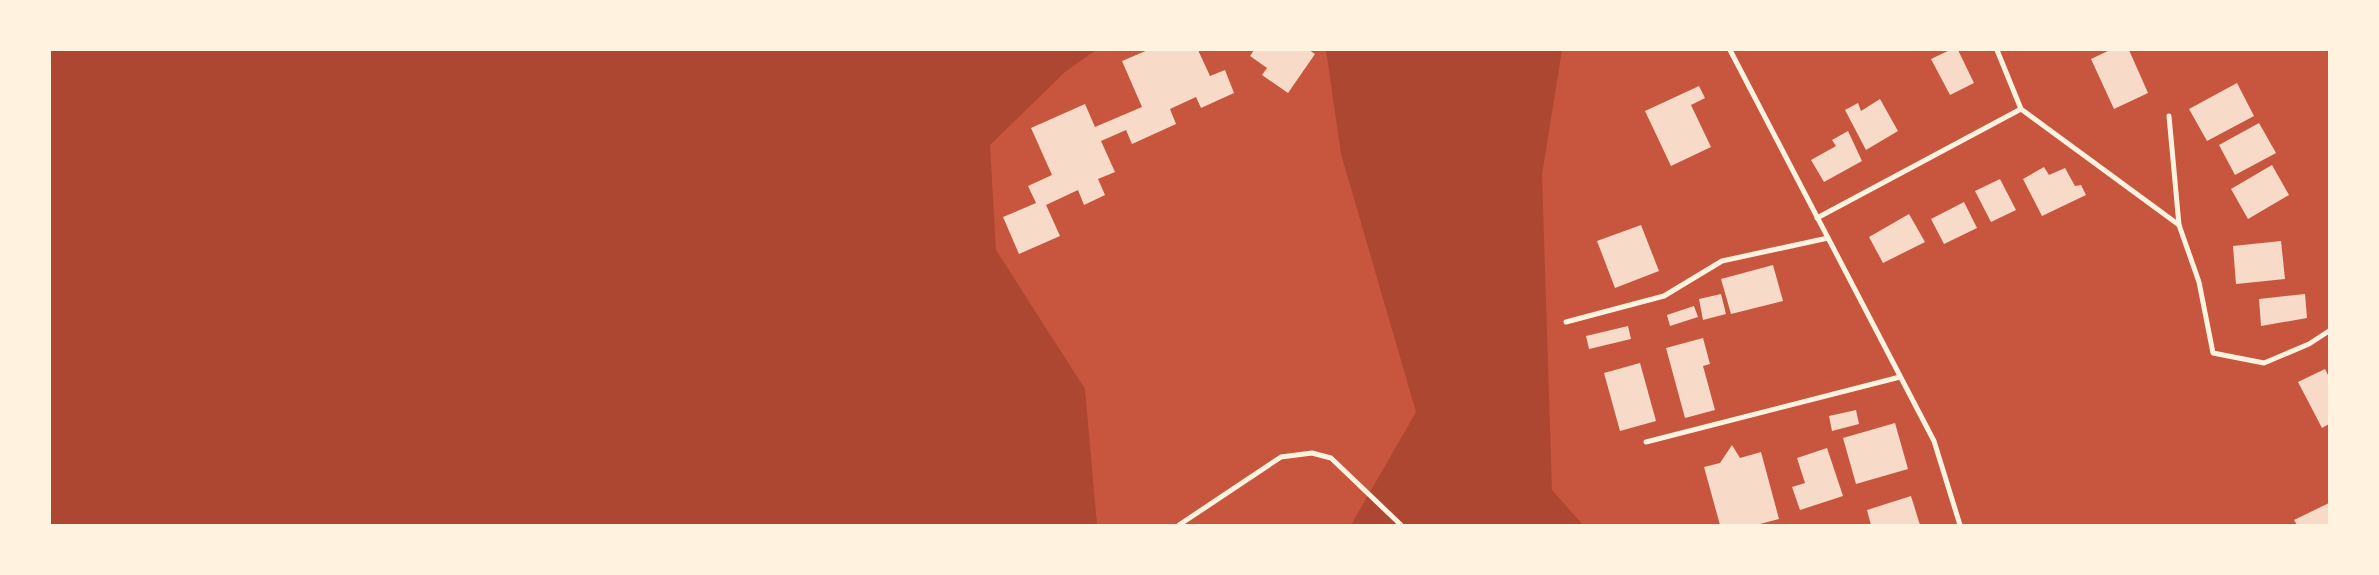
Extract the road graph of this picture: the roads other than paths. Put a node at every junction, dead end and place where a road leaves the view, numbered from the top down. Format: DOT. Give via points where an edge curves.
graph roads {
  1 [pos="1730,50"];
  2 [pos="1996,50"];
  3 [pos="2021,109"];
  4 [pos="2169,116"];
  5 [pos="1817,218"];
  6 [pos="2179,225"];
  7 [pos="1828,238"];
  8 [pos="1566,322"];
  9 [pos="2329,331"];
  10 [pos="1900,377"];
  11 [pos="1646,442"];
  12 [pos="1179,525"];
  13 [pos="1401,525"];
  14 [pos="1960,525"];
  1 -- 5 [label="street"];
  2 -- 3 [label="street"];
  3 -- 5 [label="street"];
  3 -- 6 [label="street"];
  4 -- 6 [label="street"];
  5 -- 7 [label="street"];
  6 -- 9 [label="street" via="2199,282 2213,353 2264,363 2309,344"];
  7 -- 8 [label="street" via="1722,261 1664,296"];
  7 -- 10 [label="street"];
  10 -- 11 [label="street"];
  10 -- 14 [label="street" via="1934,442"];
  12 -- 13 [label="street" via="1281,457 1312,452 1331,458"];
}
